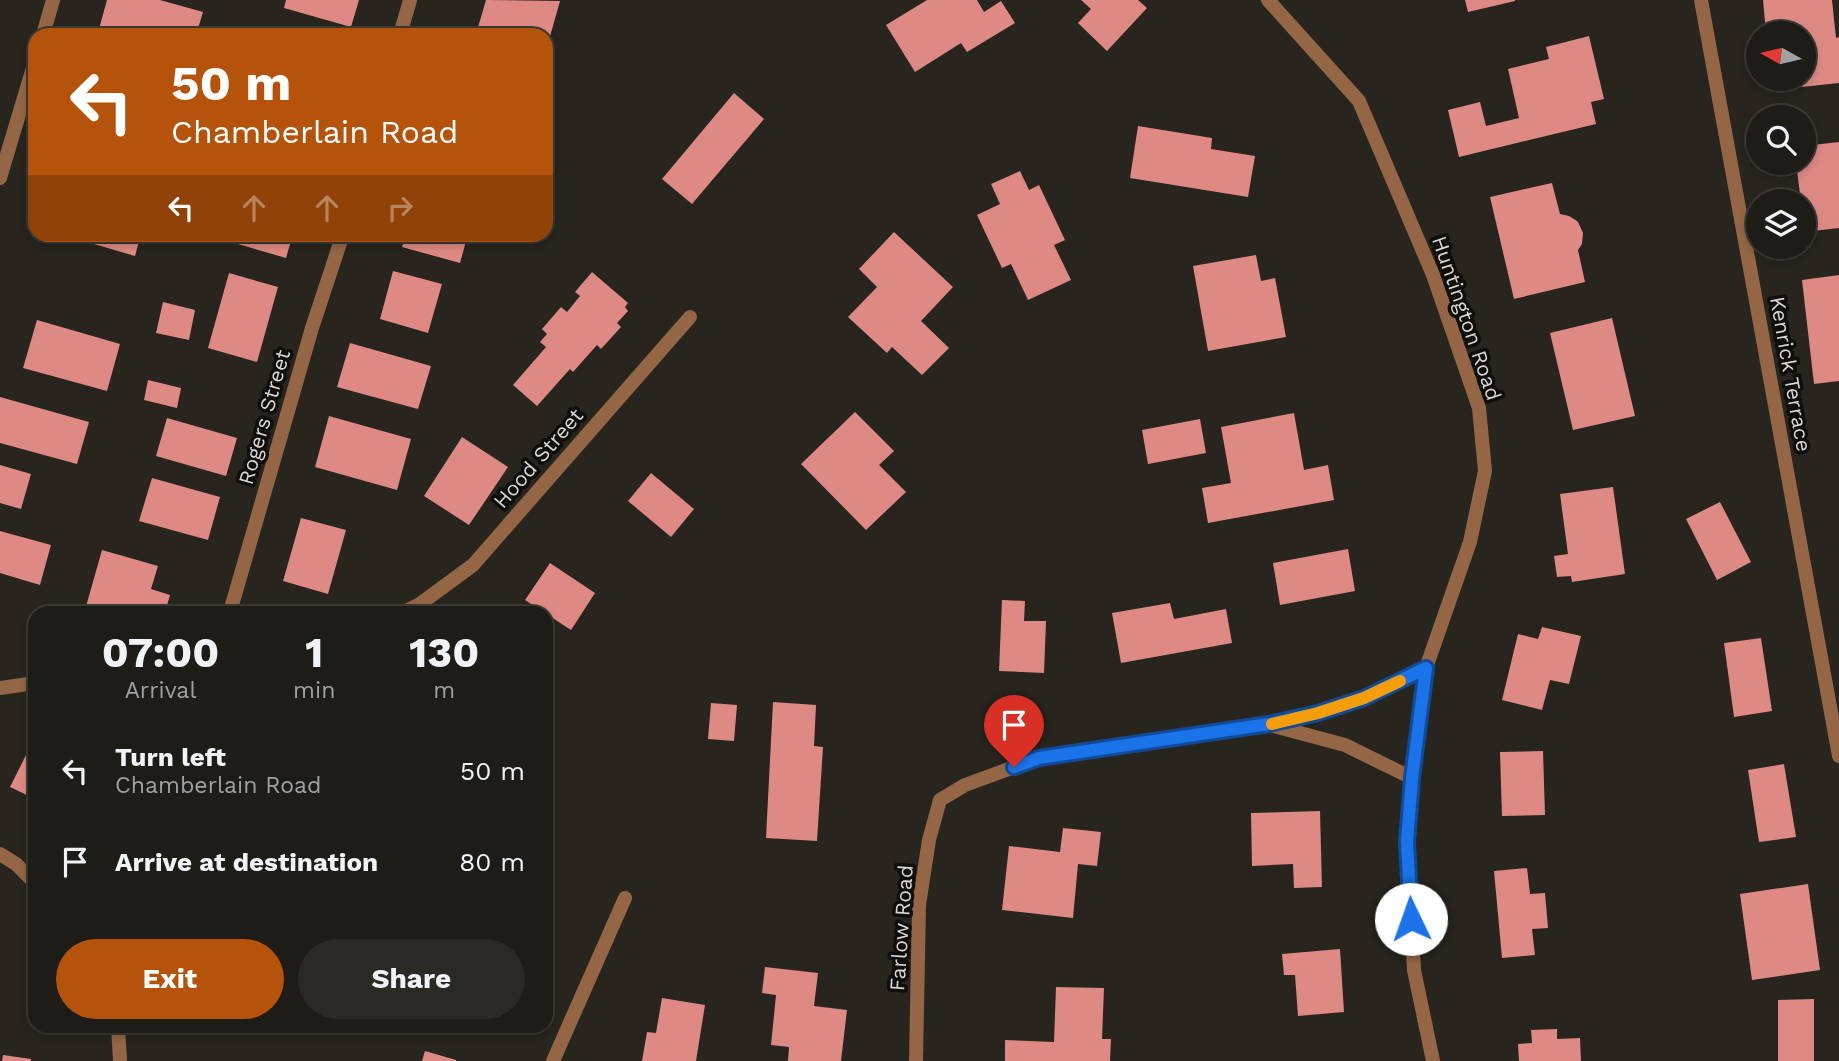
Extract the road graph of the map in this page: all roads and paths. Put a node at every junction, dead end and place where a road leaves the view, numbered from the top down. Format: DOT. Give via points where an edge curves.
graph roads {
  1 [pos="53,0"];
  2 [pos="410,0"];
  3 [pos="1268,0"];
  4 [pos="1701,0"];
  5 [pos="45,28"];
  6 [pos="402,28"];
  7 [pos="28,84"];
  8 [pos="0,178"];
  9 [pos="340,242"];
  10 [pos="690,317"];
  11 [pos="232,606"];
  12 [pos="416,606"];
  13 [pos="1426,668"];
  14 [pos="28,684"];
  15 [pos="0,688"];
  16 [pos="1269,724"];
  17 [pos="1839,756"];
  18 [pos="1412,778"];
  19 [pos="0,854"];
  20 [pos="28,876"];
  21 [pos="625,898"];
  22 [pos="118,1033"];
  23 [pos="120,1061"];
  24 [pos="552,1061"];
  25 [pos="916,1061"];
  26 [pos="1433,1061"];
  1 -- 5 [label="street"];
  2 -- 6 [label="street"];
  3 -- 13 [label="street, Huntington Road" via="1359,101 1433,275 1479,408 1485,471 1469,542"];
  4 -- 17 [label="street, Kenrick Terrace"];
  7 -- 8 [label="street"];
  9 -- 11 [label="street, Rogers Street"];
  10 -- 12 [label="street, Hood Street" via="473,565"];
  13 -- 16 [label="street" via="1364,698"];
  13 -- 18 [label="street, Huntington Road"];
  14 -- 15 [label="street"];
  16 -- 18 [label="street" via="1345,745"];
  16 -- 25 [label="street, Farlow Road" via="1039,758 965,785 942,800 929,840 919,905"];
  18 -- 26 [label="street, Huntington Road" via="1407,842 1414,970"];
  19 -- 20 [label="street"];
  21 -- 24 [label="street"];
  22 -- 23 [label="street"];
}
